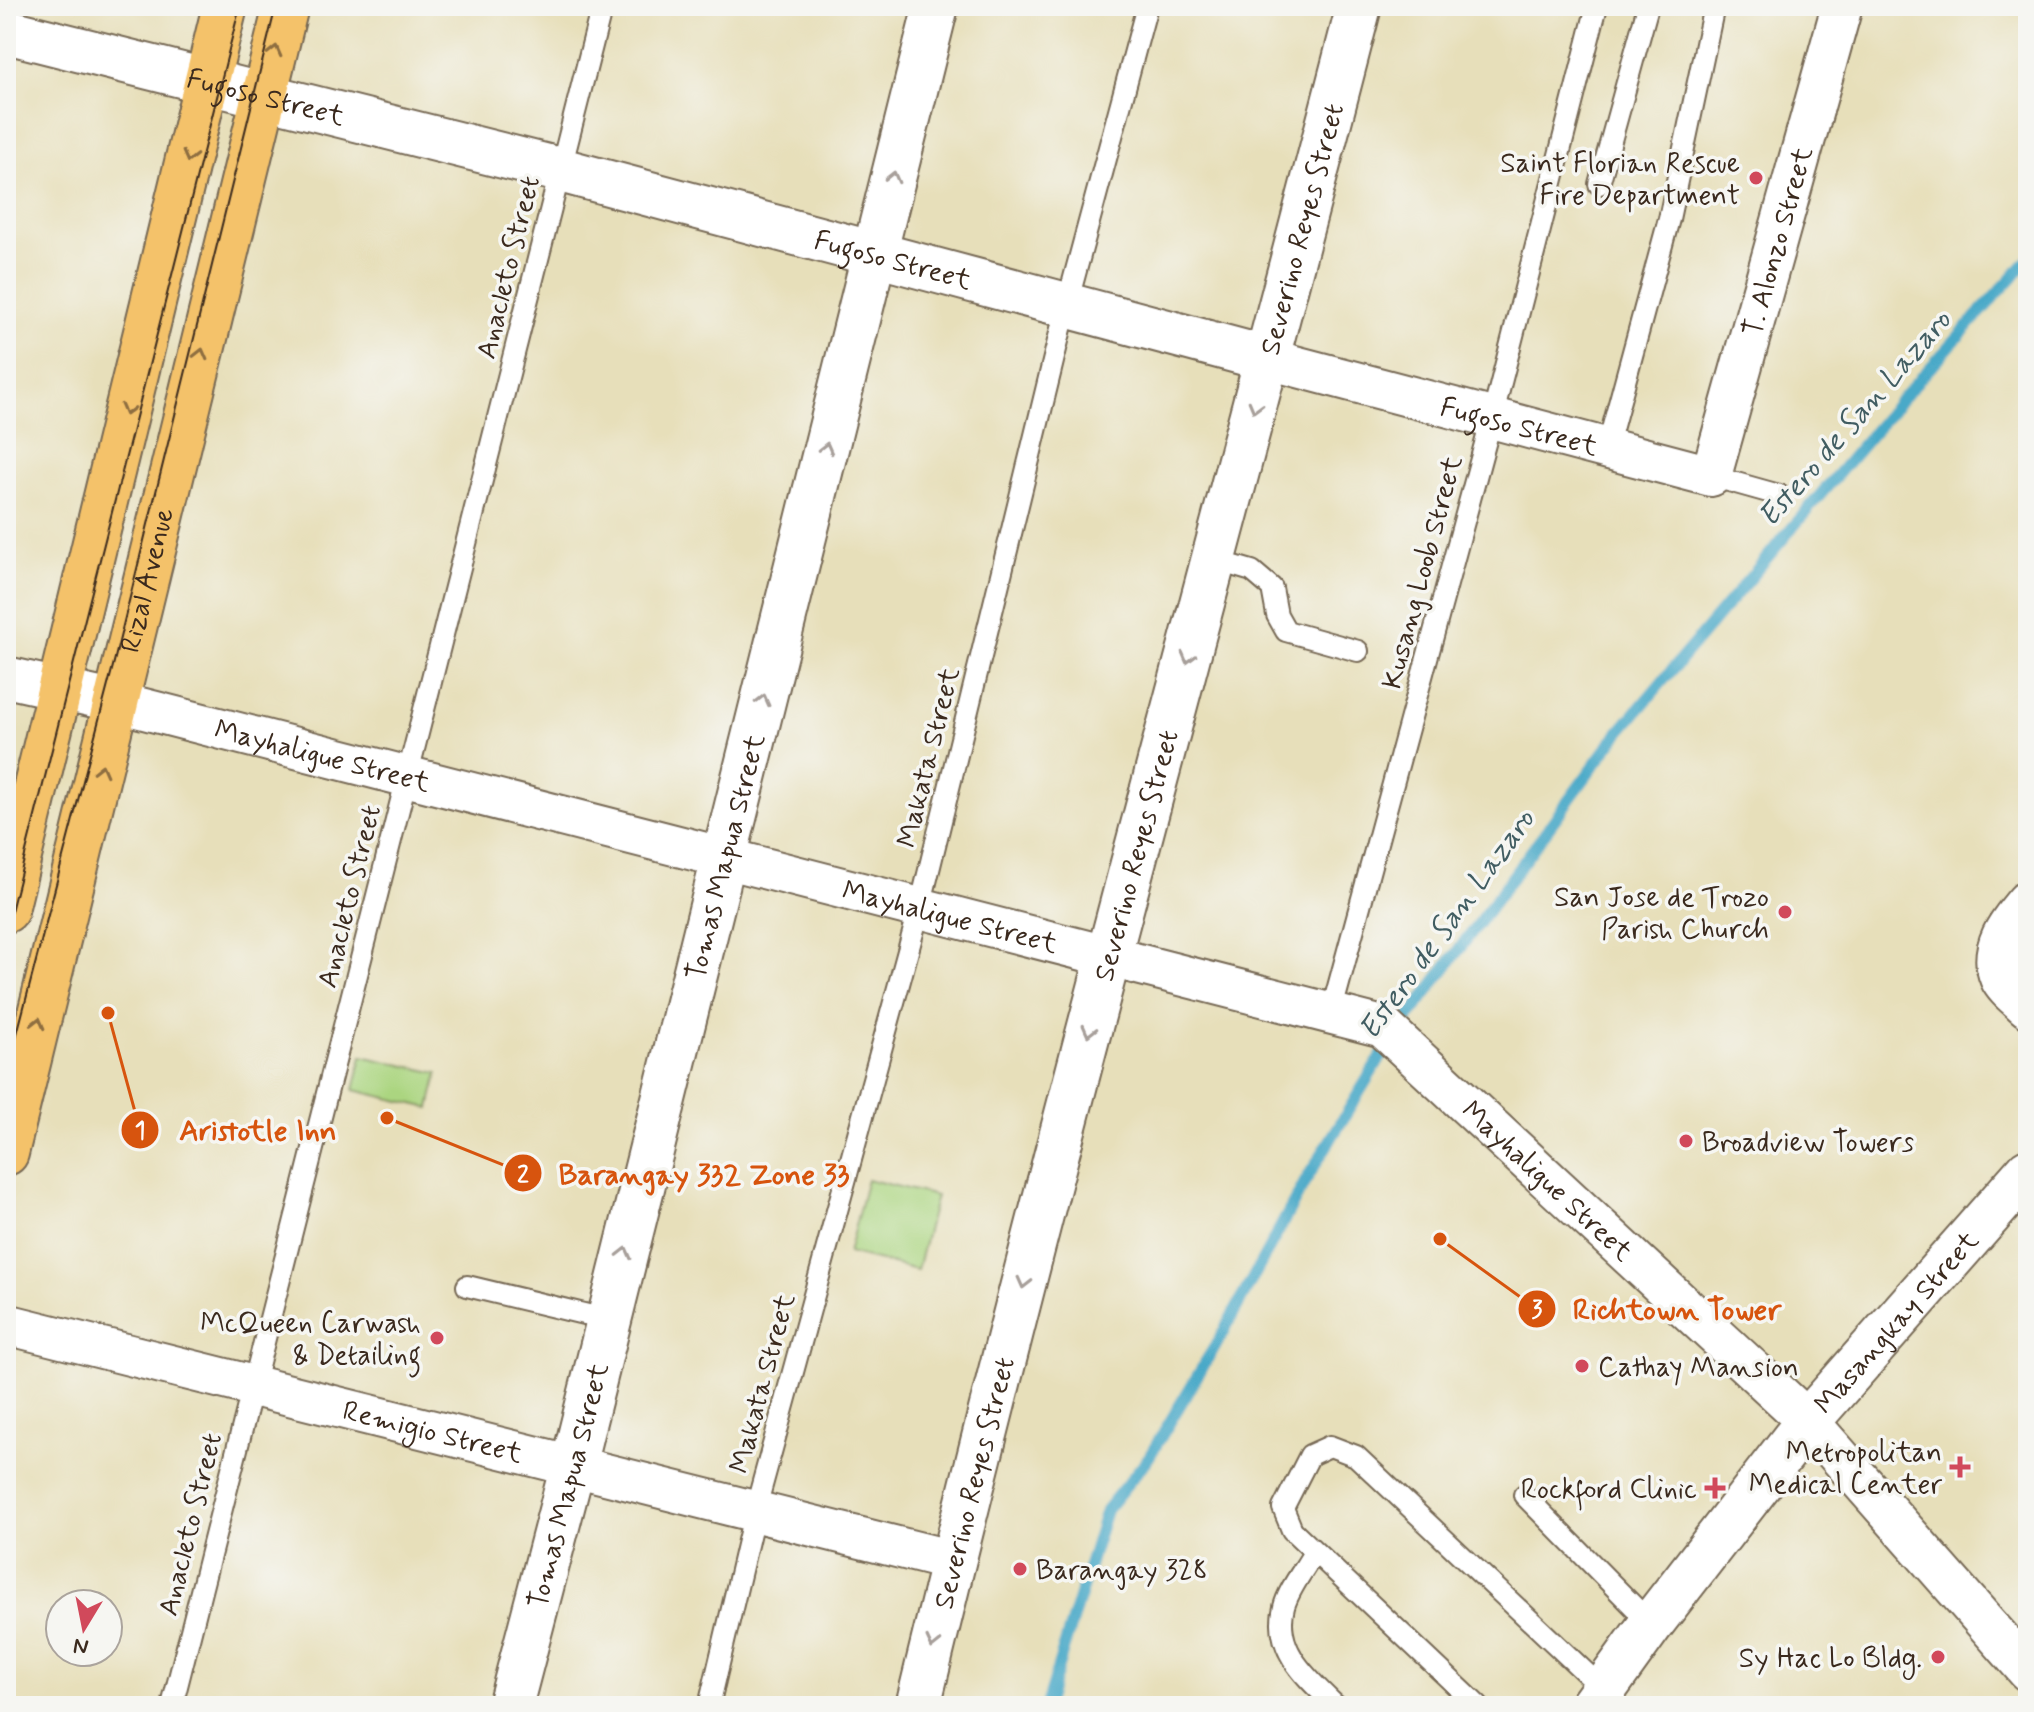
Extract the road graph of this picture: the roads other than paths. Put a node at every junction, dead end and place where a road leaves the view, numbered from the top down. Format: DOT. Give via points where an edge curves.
graph roads {
  1 [pos="225,6"];
  2 [pos="286,6"];
  3 [pos="602,6"];
  4 [pos="936,6"];
  5 [pos="1147,6"];
  6 [pos="1359,6"];
  7 [pos="1597,6"];
  8 [pos="1648,6"];
  9 [pos="1714,6"];
  10 [pos="1842,6"];
  11 [pos="6,31"];
  12 [pos="207,81"];
  13 [pos="263,96"];
  14 [pos="560,170"];
  15 [pos="1599,184"];
  16 [pos="875,253"];
  17 [pos="1067,304"];
  18 [pos="1268,359"];
  19 [pos="1492,418"];
  20 [pos="1607,448"];
  21 [pos="1711,476"];
  22 [pos="1779,495"];
  23 [pos="1214,560"];
  24 [pos="1358,651"];
  25 [pos="6,677"];
  26 [pos="60,690"];
  27 [pos="117,702"];
  28 [pos="407,777"];
  29 [pos="724,858"];
  30 [pos="2028,903"];
  31 [pos="920,907"];
  32 [pos="6,910"];
  33 [pos="1108,955"];
  34 [pos="2028,1005"];
  35 [pos="1331,1013"];
  36 [pos="6,1153"];
  37 [pos="2028,1171"];
  38 [pos="467,1286"];
  39 [pos="609,1320"];
  40 [pos="6,1324"];
  41 [pos="253,1386"];
  42 [pos="1808,1421"];
  43 [pos="573,1465"];
  44 [pos="1524,1495"];
  45 [pos="755,1511"];
  46 [pos="1314,1552"];
  47 [pos="953,1561"];
  48 [pos="1651,1624"];
  49 [pos="2028,1671"];
  50 [pos="1598,1698"];
  51 [pos="172,1706"];
  52 [pos="510,1706"];
  53 [pos="709,1706"];
  54 [pos="918,1706"];
  55 [pos="1336,1706"];
  56 [pos="1478,1706"];
  1 -- 12 [label="main road, Rizal Avenue"];
  13 -- 2 [label="main road, Rizal Avenue, one-way"];
  3 -- 14 [label="lane, Anacleto Street"];
  16 -- 4 [label="street, Tomas Mapua Street, one-way"];
  5 -- 17 [label="lane, Makata Street"];
  6 -- 18 [label="street, Severino Reyes Street"];
  7 -- 19 [label="lane, Kusang Loob Street"];
  8 -- 15 [label="lane"];
  9 -- 20 [label="lane" via="1669,219"];
  10 -- 21 [label="street, T. Alonzo Street"];
  11 -- 12 [label="street, Fugoso Street"];
  12 -- 13 [label="street, Fugoso Street"];
  12 -- 26 [label="main road, Rizal Avenue, one-way"];
  13 -- 14 [label="street, Fugoso Street"];
  27 -- 13 [label="main road, Rizal Avenue, one-way"];
  14 -- 16 [label="street, Fugoso Street"];
  14 -- 28 [label="lane, Anacleto Street"];
  16 -- 17 [label="street, Fugoso Street"];
  29 -- 16 [label="street, Tomas Mapua Street, one-way"];
  17 -- 18 [label="street, Fugoso Street"];
  17 -- 31 [label="lane, Makata Street"];
  18 -- 19 [label="street, Fugoso Street"];
  18 -- 23 [label="street, Severino Reyes Street, one-way"];
  19 -- 20 [label="street, Fugoso Street"];
  19 -- 35 [label="lane, Kusang Loob Street"];
  20 -- 21 [label="street, Fugoso Street"];
  21 -- 22 [label="lane, Fugoso Street"];
  23 -- 24 [label="lane" via="1252,571 1272,588 1286,631"];
  23 -- 33 [label="street, Severino Reyes Street, one-way"];
  25 -- 26 [label="street, Mayhaligue Street"];
  26 -- 27 [label="street, Mayhaligue Street"];
  26 -- 32 [label="main road, Rizal Avenue"];
  27 -- 28 [label="street, Mayhaligue Street"];
  36 -- 27 [label="main road, Rizal Avenue, one-way"];
  28 -- 29 [label="street, Mayhaligue Street"];
  28 -- 41 [label="lane, Anacleto Street"];
  29 -- 31 [label="street, Mayhaligue Street"];
  39 -- 29 [label="street, Tomas Mapua Street, one-way"];
  30 -- 34 [label="street" via="1996,954 2002,979"];
  31 -- 33 [label="street, Mayhaligue Street"];
  31 -- 45 [label="lane, Makata Street"];
  33 -- 35 [label="street, Mayhaligue Street"];
  33 -- 47 [label="street, Severino Reyes Street, one-way"];
  35 -- 42 [label="street, Mayhaligue Street" via="1383,1027"];
  37 -- 42 [label="street, Masangkay Street"];
  38 -- 39 [label="lane"];
  39 -- 43 [label="street, Tomas Mapua Street"];
  40 -- 41 [label="street, Remigio Street"];
  41 -- 43 [label="street, Remigio Street"];
  41 -- 51 [label="lane, Anacleto Street"];
  42 -- 48 [label="street, Masangkay Street"];
  42 -- 49 [label="street, Mayhaligue Street"];
  43 -- 45 [label="street, Remigio Street"];
  43 -- 52 [label="street, Tomas Mapua Street"];
  44 -- 48 [label="lane"];
  45 -- 47 [label="street, Remigio Street"];
  45 -- 53 [label="lane, Makata Street"];
  46 -- 50 [label="lane" via="1292,1530 1283,1508 1310,1455 1330,1446 1356,1456"];
  46 -- 55 [label="lane" via="1285,1604 1282,1624 1298,1669"];
  46 -- 56 [label="lane"];
  47 -- 54 [label="street, Severino Reyes Street, one-way"];
  48 -- 50 [label="street, Masangkay Street"];
}
